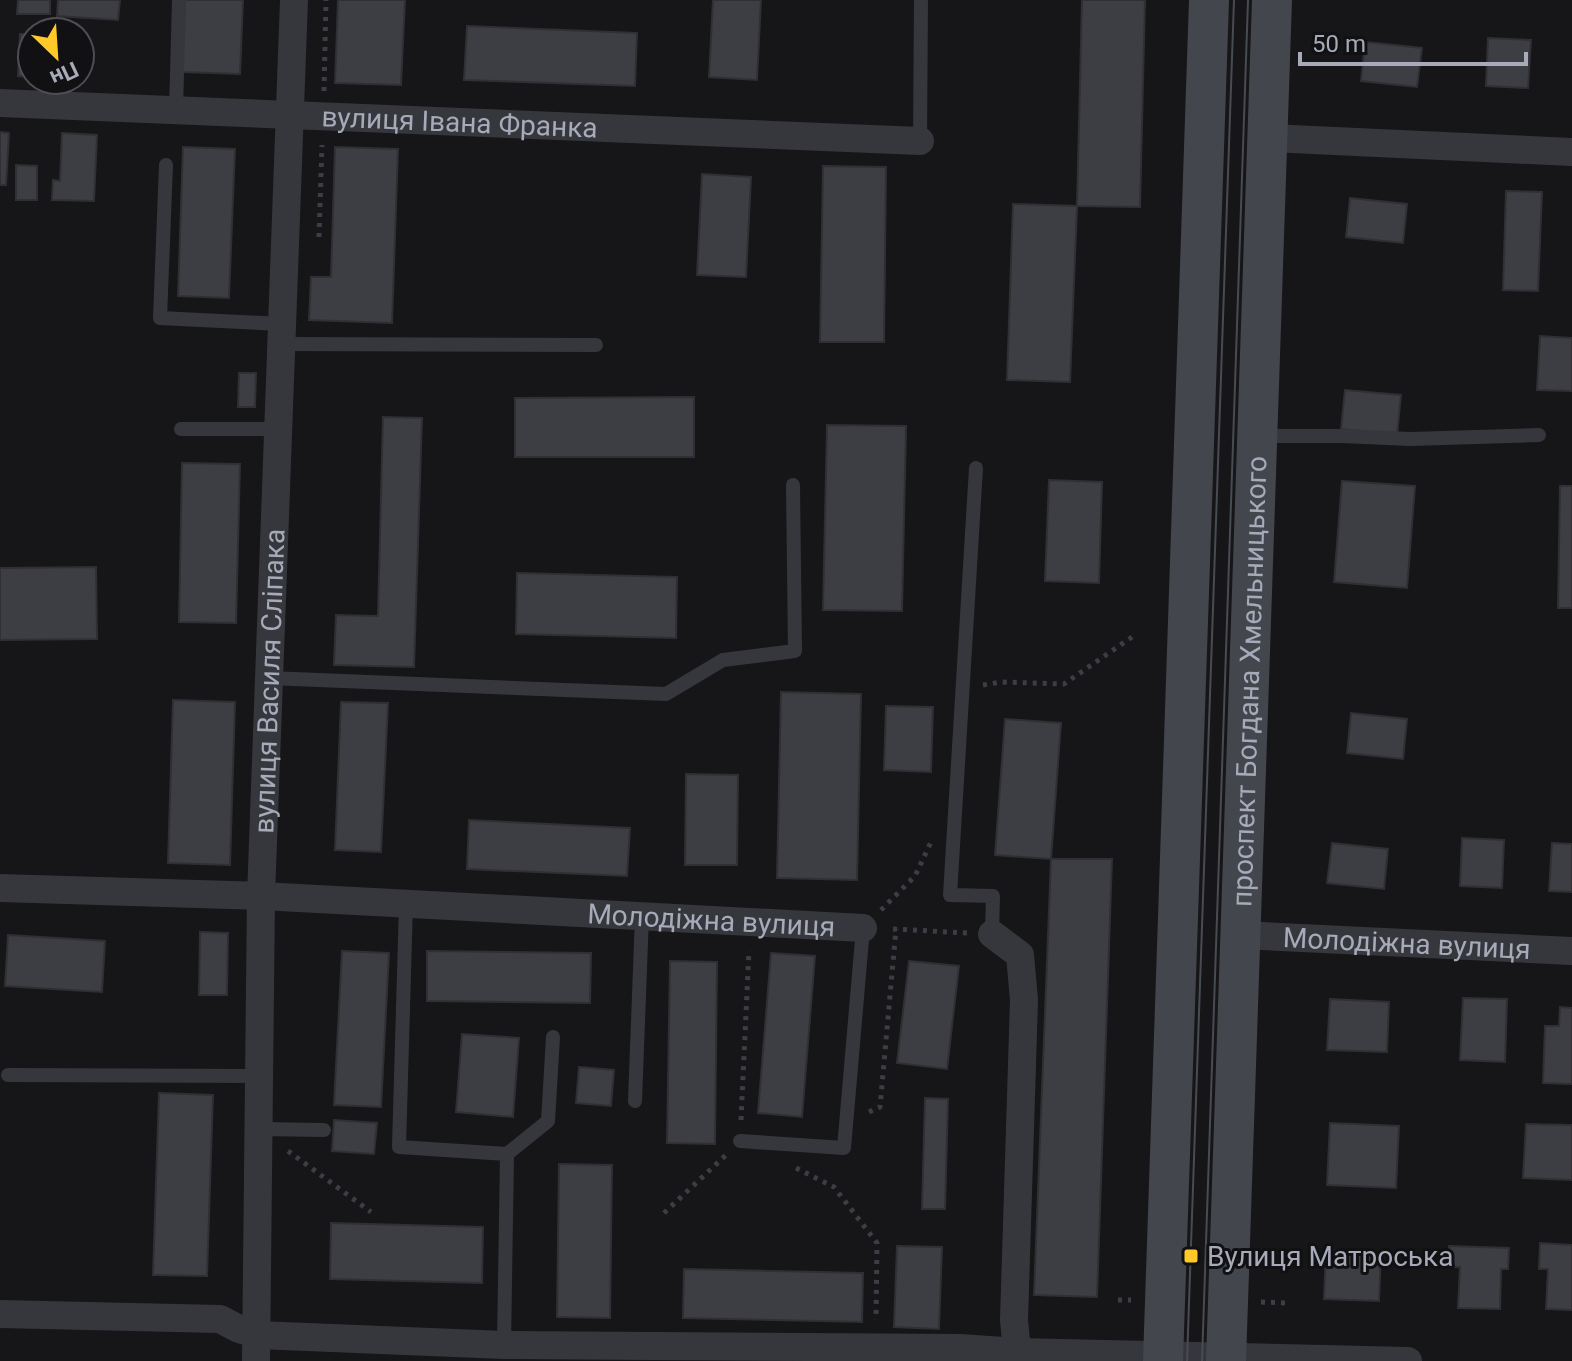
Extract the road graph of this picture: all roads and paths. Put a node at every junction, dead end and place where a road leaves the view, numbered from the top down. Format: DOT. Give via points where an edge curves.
graph roads {
  1 [pos="179,0"];
  2 [pos="294,0"];
  3 [pos="921,0"];
  4 [pos="1209,0"];
  5 [pos="1272,0"];
  6 [pos="0,103"];
  7 [pos="176,110"];
  8 [pos="289,114"];
  9 [pos="1268,138"];
  10 [pos="920,141"];
  11 [pos="1572,152"];
  12 [pos="166,165"];
  13 [pos="282,334"];
  14 [pos="596,345"];
  15 [pos="181,429"];
  16 [pos="278,429"];
  17 [pos="1539,435"];
  18 [pos="1257,436"];
  19 [pos="976,468"];
  20 [pos="793,485"];
  21 [pos="1132,637"];
  22 [pos="269,678"];
  23 [pos="962,689"];
  24 [pos="933,837"];
  25 [pos="0,888"];
  26 [pos="261,896"];
  27 [pos="406,904"];
  28 [pos="642,916"];
  29 [pos="750,921"];
  30 [pos="863,928"];
  31 [pos="896,929"];
  32 [pos="992,934"];
  33 [pos="1241,935"];
  34 [pos="1572,951"];
  35 [pos="553,1037"];
  36 [pos="8,1075"];
  37 [pos="260,1076"];
  38 [pos="635,1101"];
  39 [pos="846,1123"];
  40 [pos="259,1129"];
  41 [pos="324,1130"];
  42 [pos="740,1141"];
  43 [pos="507,1154"];
  44 [pos="794,1167"];
  45 [pos="371,1212"];
  46 [pos="664,1213"];
  47 [pos="0,1314"];
  48 [pos="876,1322"];
  49 [pos="504,1345"];
  50 [pos="257,1348"];
  51 [pos="1017,1352"];
  52 [pos="960,1354"];
  53 [pos="1163,1358"];
  54 [pos="1226,1359"];
  55 [pos="1395,1360"];
  1 -- 7 [label="lane"];
  2 -- 8 [label="street, вулиця Василя Сліпака"];
  3 -- 10 [label="lane"];
  4 -- 53 [label="main road"];
  5 -- 9 [label="main road, проспект Богдана Хмельницького"];
  6 -- 7 [label="street, вулиця Івана Франка"];
  7 -- 8 [label="street, вулиця Івана Франка"];
  8 -- 10 [label="street, вулиця Івана Франка"];
  8 -- 13 [label="street, вулиця Василя Сліпака"];
  9 -- 11 [label="street"];
  9 -- 18 [label="main road, проспект Богдана Хмельницького"];
  12 -- 13 [label="lane" via="160,318"];
  13 -- 14 [label="lane"];
  13 -- 16 [label="street, вулиця Василя Сліпака"];
  15 -- 16 [label="lane"];
  16 -- 22 [label="street, вулиця Василя Сліпака"];
  17 -- 18 [label="lane"];
  18 -- 33 [label="main road, проспект Богдана Хмельницького"];
  19 -- 23 [label="lane"];
  20 -- 22 [label="lane" via="795,651 723,660 666,694"];
  21 -- 23 [label="path" via="1064,684 1001,682"];
  22 -- 26 [label="street, вулиця Василя Сліпака"];
  23 -- 32 [label="lane" via="950,895 993,896"];
  24 -- 30 [label="path" via="915,876"];
  25 -- 26 [label="street, Молодіжна вулиця"];
  26 -- 27 [label="street, Молодіжна вулиця"];
  26 -- 37 [label="street, вулиця Василя Сліпака"];
  27 -- 28 [label="street, Молодіжна вулиця"];
  27 -- 43 [label="lane" via="399,1147"];
  28 -- 29 [label="street, Молодіжна вулиця"];
  28 -- 38 [label="lane"];
  29 -- 30 [label="street, Молодіжна вулиця"];
  29 -- 42 [label="path"];
  30 -- 31 [label="path, Молодіжна вулиця"];
  30 -- 39 [label="lane"];
  31 -- 32 [label="path, Молодіжна вулиця"];
  31 -- 39 [label="path" via="880,1107"];
  32 -- 51 [label="street" via="1020,955 1024,1000"];
  33 -- 34 [label="street, Молодіжна вулиця"];
  33 -- 54 [label="main road, проспект Богдана Хмельницького"];
  35 -- 43 [label="lane" via="548,1121"];
  36 -- 37 [label="lane"];
  37 -- 40 [label="street, вулиця Василя Сліпака"];
  39 -- 42 [label="lane" via="844,1148"];
  40 -- 41 [label="lane"];
  40 -- 45 [label="path"];
  40 -- 50 [label="street, вулиця Василя Сліпака"];
  42 -- 46 [label="path"];
  43 -- 49 [label="lane"];
  44 -- 48 [label="path" via="834,1187 877,1243"];
  47 -- 50 [label="street" via="220,1319"];
  49 -- 50 [label="street"];
  49 -- 52 [label="street"];
  51 -- 52 [label="street"];
  51 -- 53 [label="street"];
  53 -- 54 [label="street"];
  54 -- 55 [label="street"];
}
